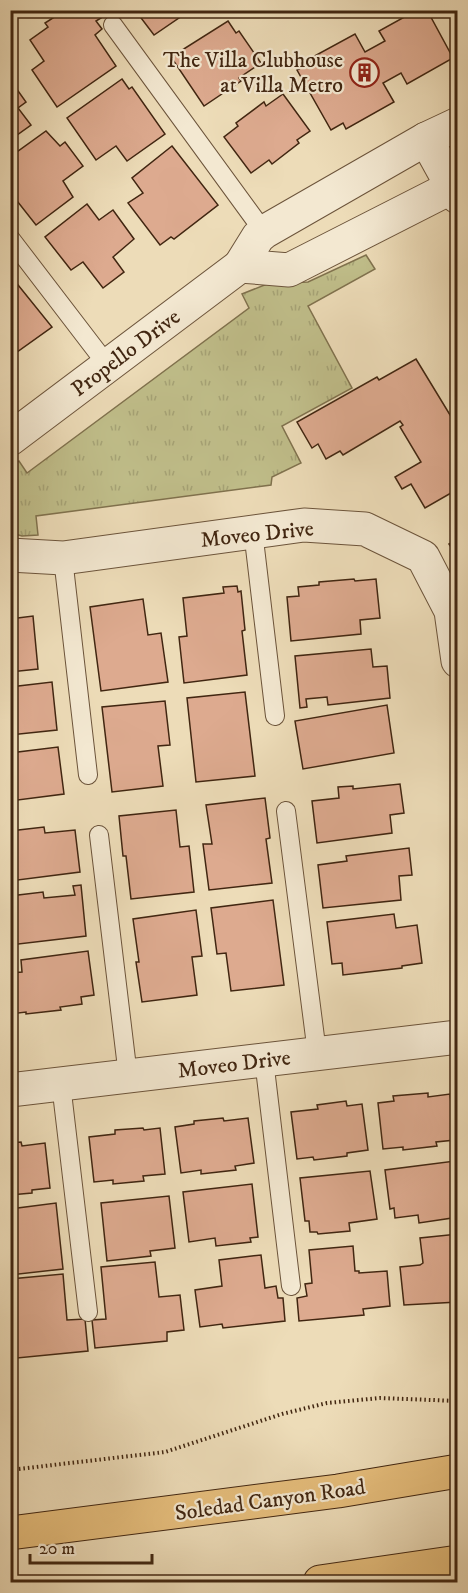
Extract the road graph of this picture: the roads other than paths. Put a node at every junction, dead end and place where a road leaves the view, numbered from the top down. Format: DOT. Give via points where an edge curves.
graph roads {
  1 [pos="113,25"];
  2 [pos="458,124"];
  3 [pos="426,139"];
  4 [pos="456,189"];
  5 [pos="264,232"];
  6 [pos="10,238"];
  7 [pos="240,266"];
  8 [pos="108,366"];
  9 [pos="10,439"];
  10 [pos="253,531"];
  11 [pos="10,555"];
  12 [pos="63,558"];
  13 [pos="458,661"];
  14 [pos="275,716"];
  15 [pos="88,775"];
  16 [pos="286,811"];
  17 [pos="99,835"];
  18 [pos="458,1037"];
  19 [pos="317,1053"];
  20 [pos="264,1060"];
  21 [pos="128,1076"];
  22 [pos="61,1084"];
  23 [pos="10,1090"];
  24 [pos="291,1286"];
  25 [pos="88,1312"];
  26 [pos="458,1471"];
  27 [pos="10,1533"];
  28 [pos="458,1562"];
  29 [pos="320,1582"];
  1 -- 5 [label="lane"];
  2 -- 3 [label="street, Propello Drive"];
  3 -- 4 [label="street"];
  3 -- 5 [label="street, Propello Drive"];
  4 -- 7 [label="street" via="289,270"];
  5 -- 7 [label="street, Propello Drive"];
  6 -- 8 [label="lane"];
  7 -- 8 [label="street, Propello Drive"];
  8 -- 9 [label="street, Propello Drive"];
  10 -- 12 [label="street, Moveo Drive"];
  10 -- 13 [label="street, Moveo Drive" via="304,525 365,529 423,557 451,611"];
  10 -- 14 [label="lane"];
  11 -- 12 [label="street, Moveo Drive"];
  12 -- 15 [label="lane"];
  16 -- 19 [label="lane"];
  17 -- 21 [label="lane"];
  18 -- 19 [label="street, Moveo Drive"];
  19 -- 20 [label="street, Moveo Drive"];
  20 -- 21 [label="street, Moveo Drive"];
  20 -- 24 [label="lane"];
  21 -- 22 [label="street, Moveo Drive"];
  22 -- 23 [label="street, Moveo Drive"];
  22 -- 25 [label="lane"];
  26 -- 27 [label="main road, Soledad Canyon Road" via="338,1491"];
  28 -- 29 [label="main road"];
}
